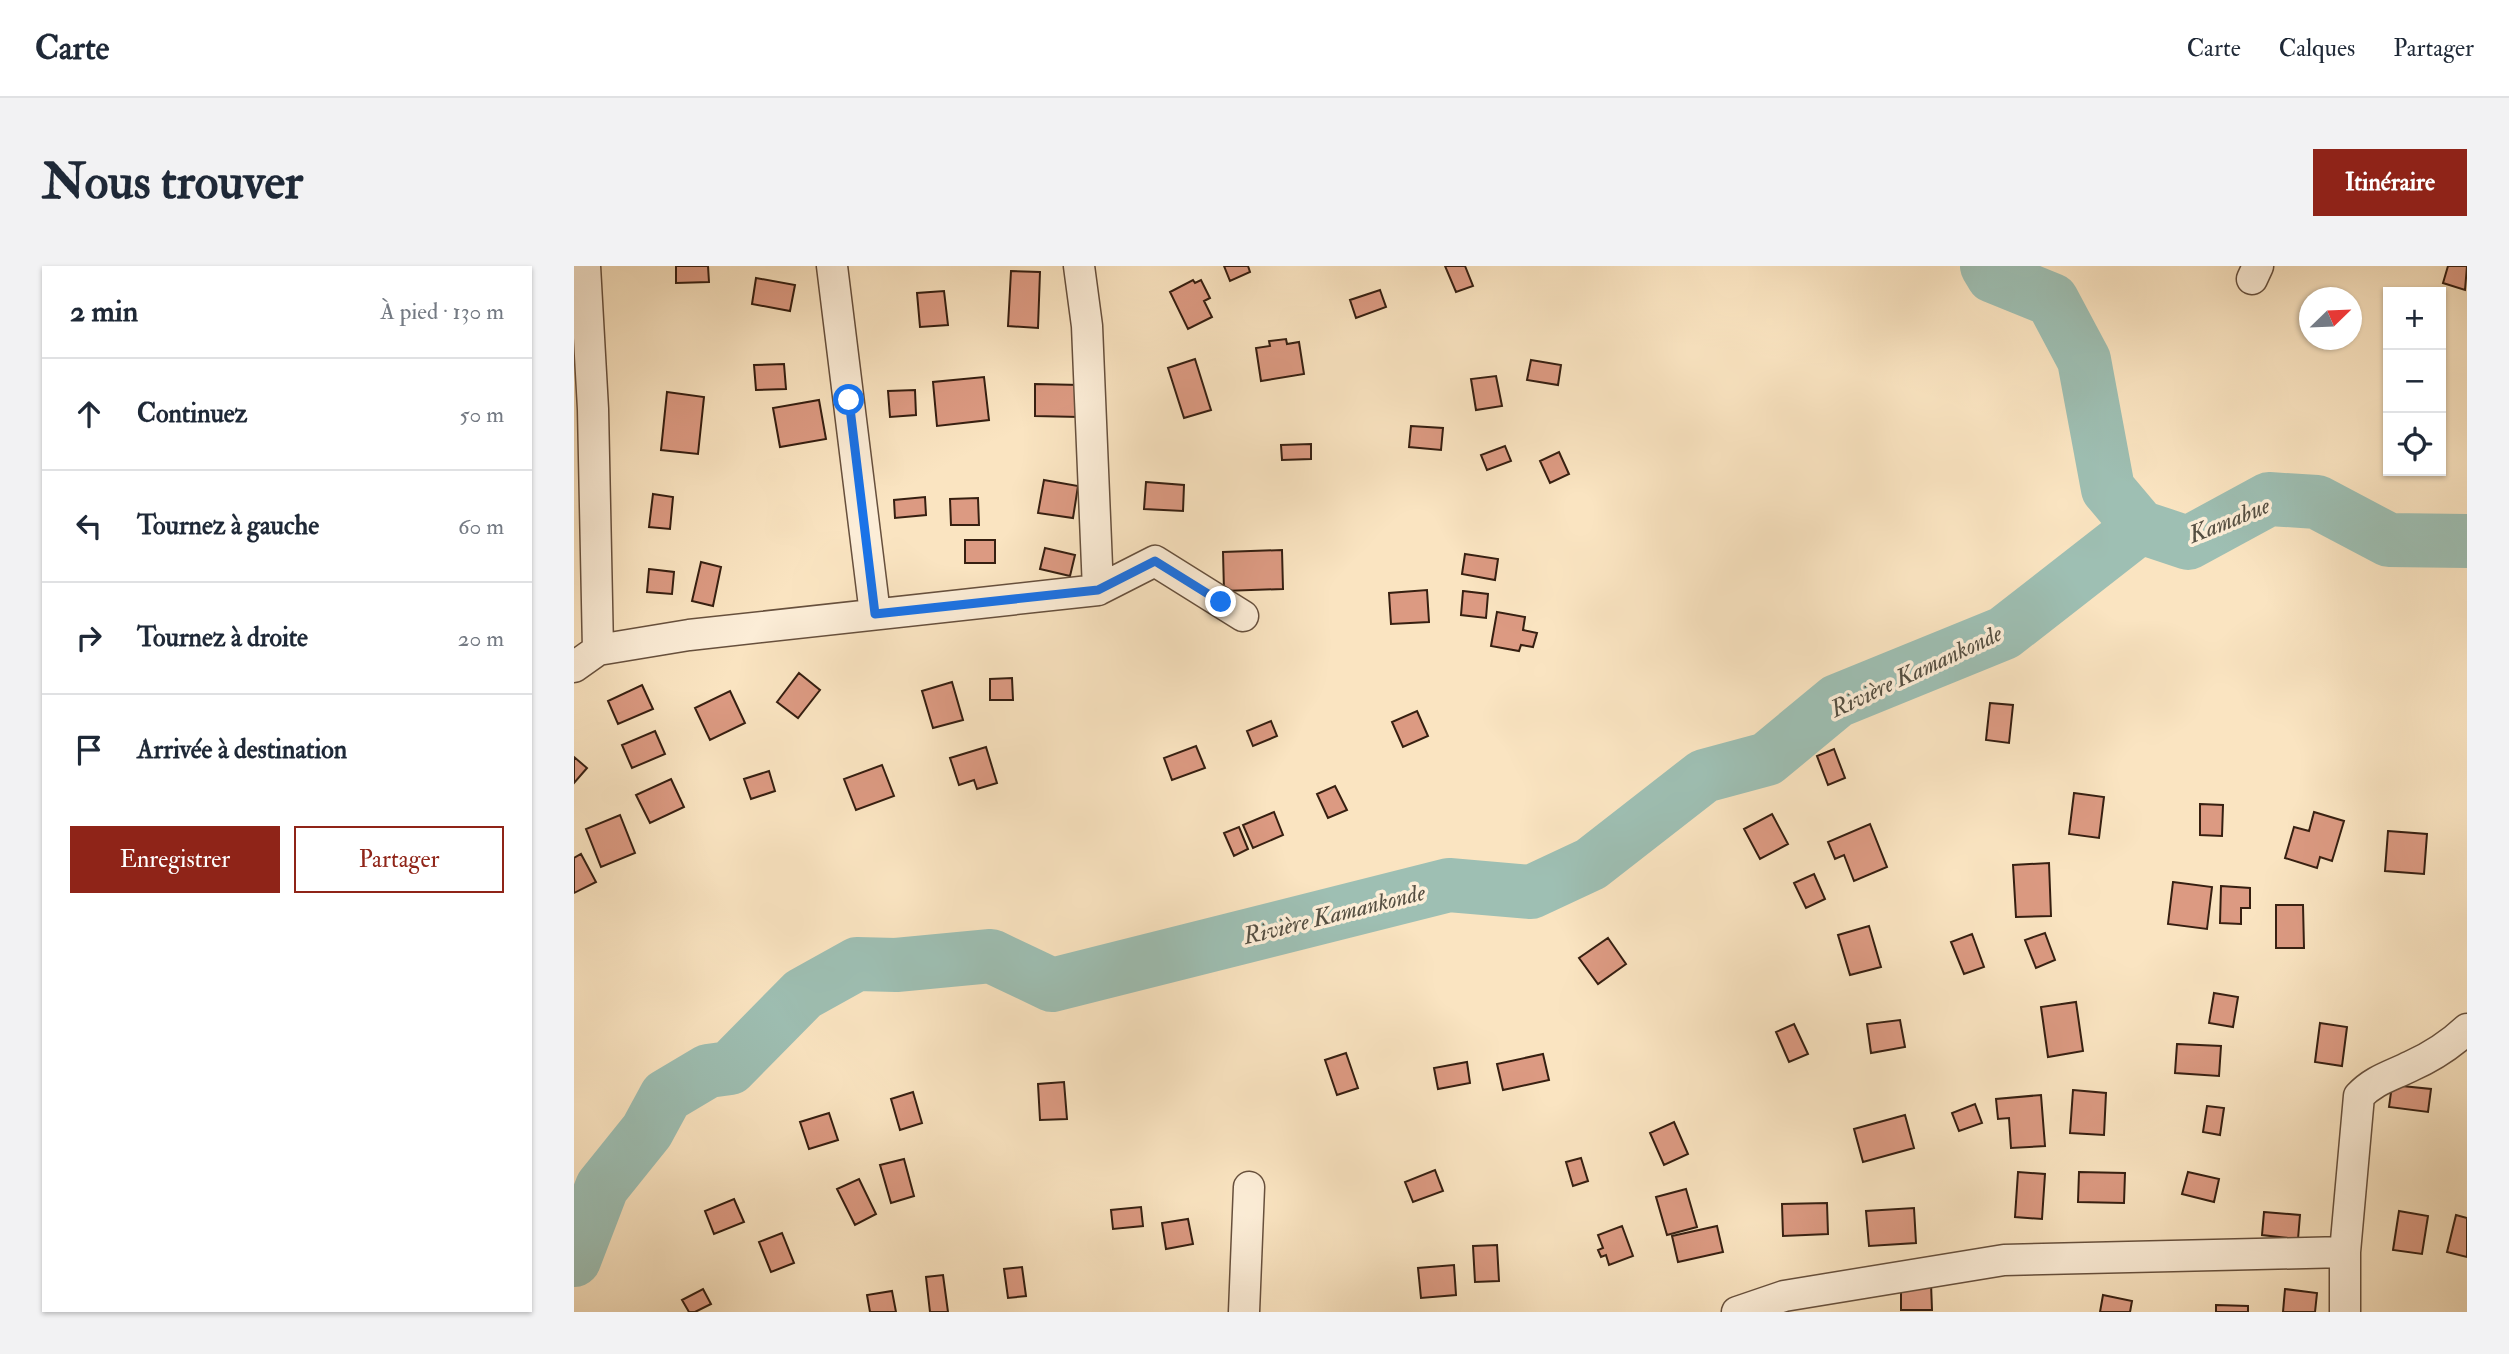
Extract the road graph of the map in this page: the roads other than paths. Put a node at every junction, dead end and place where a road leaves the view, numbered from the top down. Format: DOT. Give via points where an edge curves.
graph roads {
  1 [pos="585,266"];
  2 [pos="832,266"];
  3 [pos="1079,266"];
  4 [pos="1098,590"];
  5 [pos="875,614"];
  6 [pos="1243,616"];
  7 [pos="598,650"];
  8 [pos="574,667"];
  9 [pos="2467,1029"];
  10 [pos="1249,1187"];
  11 [pos="2345,1252"];
  12 [pos="1244,1312"];
  13 [pos="1737,1312"];
  14 [pos="2345,1312"];
  1 -- 7 [label="street"];
  2 -- 5 [label="street"];
  3 -- 4 [label="street" via="1087,326"];
  4 -- 5 [label="street"];
  4 -- 6 [label="street" via="1155,561"];
  5 -- 7 [label="street"];
  7 -- 8 [label="street"];
  9 -- 11 [label="street" via="2411,1066 2370,1085 2359,1096"];
  10 -- 12 [label="street"];
  11 -- 13 [label="street" via="2004,1260 1784,1296"];
  11 -- 14 [label="street"];
}
